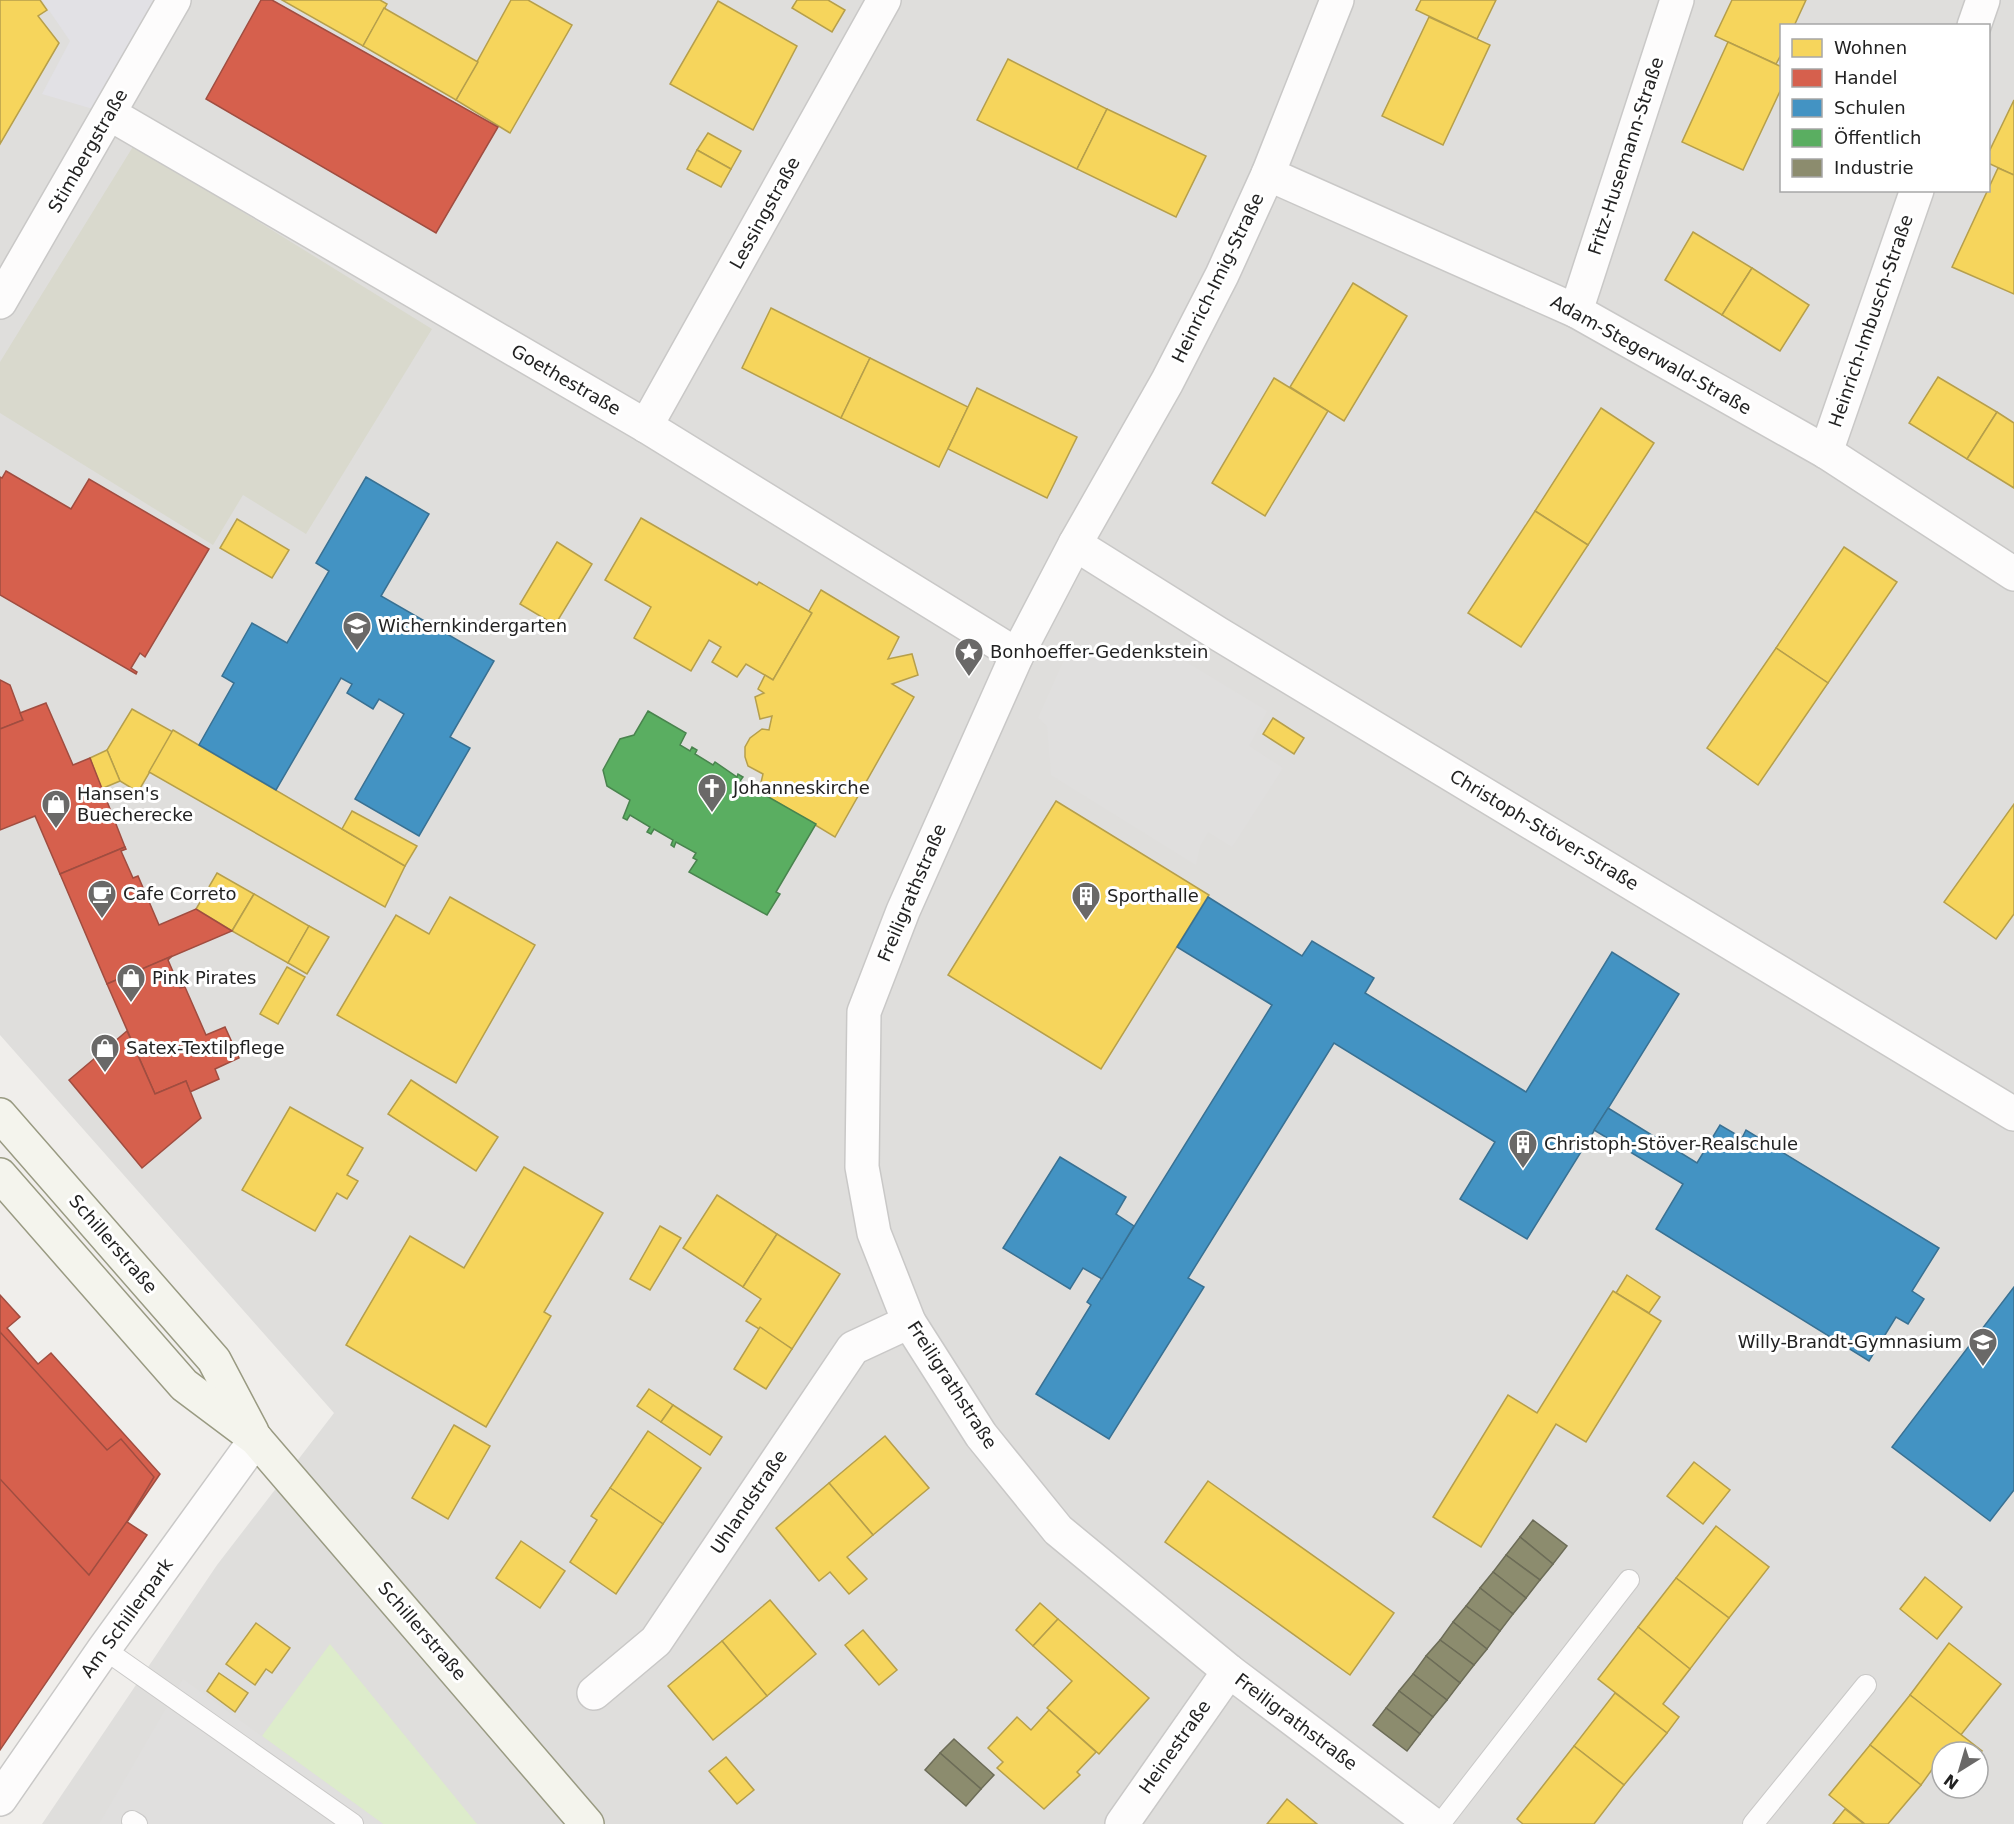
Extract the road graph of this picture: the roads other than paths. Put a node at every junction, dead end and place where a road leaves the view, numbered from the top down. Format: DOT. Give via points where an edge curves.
graph roads {
  1 [pos="174,0"];
  2 [pos="884,0"];
  3 [pos="1337,0"];
  4 [pos="1677,0"];
  5 [pos="1983,0"];
  6 [pos="1975,24"];
  7 [pos="110,114"];
  8 [pos="1269,174"];
  9 [pos="1916,192"];
  10 [pos="0,302"];
  11 [pos="1576,311"];
  12 [pos="646,426"];
  13 [pos="1826,452"];
  14 [pos="1075,544"];
  15 [pos="2014,574"];
  16 [pos="1017,655"];
  17 [pos="2014,1114"];
  18 [pos="0,1115"];
  19 [pos="0,1174"];
  20 [pos="909,1322"];
  21 [pos="256,1439"];
  22 [pos="1629,1580"];
  23 [pos="104,1649"];
  24 [pos="1228,1671"];
  25 [pos="1866,1685"];
  26 [pos="594,1693"];
  27 [pos="0,1799"];
  28 [pos="353,1824"];
  29 [pos="587,1824"];
  30 [pos="1122,1824"];
  31 [pos="1432,1824"];
  32 [pos="1440,1824"];
  33 [pos="1753,1824"];
  1 -- 7 [label="street, Stimbergstraße"];
  2 -- 12 [label="street, Lessingstraße"];
  3 -- 8 [label="street, Heinrich-Imig-Straße"];
  4 -- 11 [label="street, Fritz-Husemann-Straße"];
  5 -- 6 [label="street"];
  7 -- 10 [label="street, Stimbergstraße"];
  7 -- 12 [label="street, Goethestraße"];
  8 -- 11 [label="street, Adam-Stegerwald-Straße"];
  8 -- 14 [label="street, Heinrich-Imig-Straße" via="1167,382"];
  9 -- 13 [label="street, Heinrich-Imbusch-Straße"];
  11 -- 13 [label="street, Adam-Stegerwald-Straße"];
  12 -- 16 [label="street, Goethestraße"];
  13 -- 15 [label="street, Adam-Stegerwald-Straße"];
  14 -- 16 [label="street, Freiligrathstraße"];
  14 -- 17 [label="street, Christoph-Stöver-Straße"];
  16 -- 20 [label="street, Freiligrathstraße" via="903,911 864,1012 862,1167 874,1233"];
  18 -- 21 [label="main road, Schillerstraße" via="214,1360"];
  19 -- 21 [label="main road, Schillerstraße" via="184,1385"];
  20 -- 24 [label="street, Freiligrathstraße" via="981,1435 1058,1530"];
  20 -- 26 [label="street, Uhlandstraße" via="853,1348 656,1641"];
  21 -- 23 [label="street, Am Schillerpark"];
  21 -- 29 [label="main road, Schillerstraße"];
  22 -- 32 [label="lane"];
  23 -- 27 [label="street, Am Schillerpark"];
  23 -- 28 [label="lane"];
  24 -- 30 [label="street, Heinestraße"];
  24 -- 31 [label="street, Freiligrathstraße"];
  25 -- 33 [label="lane"];
}
